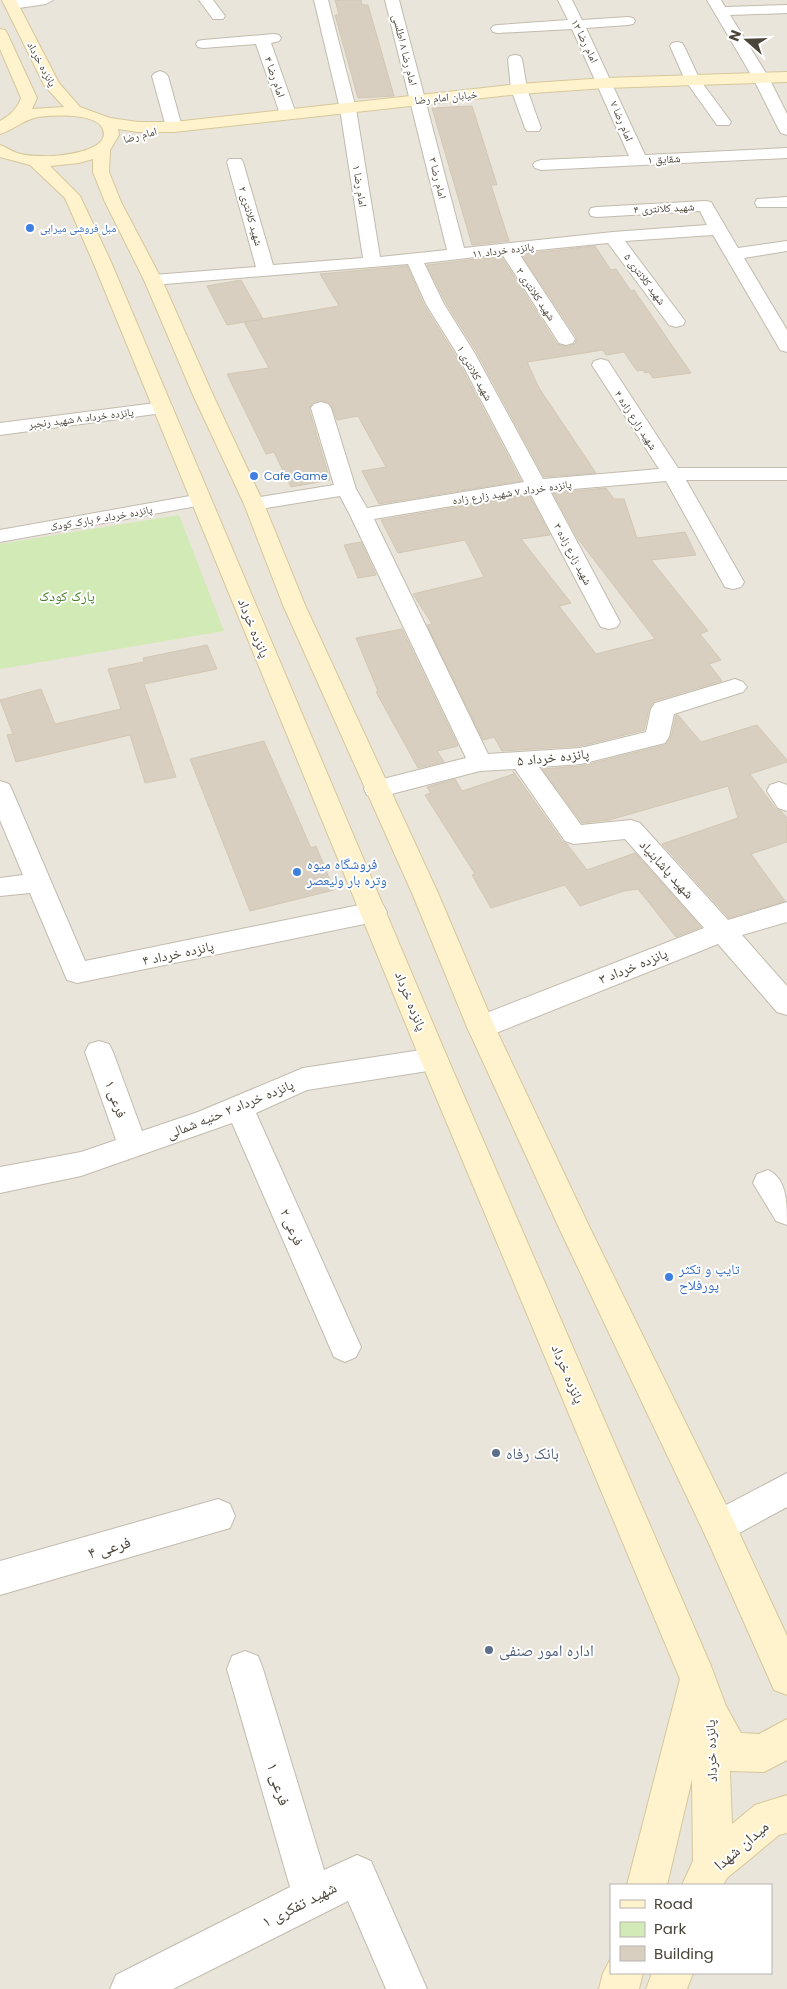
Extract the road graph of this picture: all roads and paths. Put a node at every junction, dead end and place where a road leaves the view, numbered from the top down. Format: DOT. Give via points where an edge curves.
graph roads {
  1 [pos="46,0"];
  2 [pos="206,0"];
  3 [pos="321,0"];
  4 [pos="392,0"];
  5 [pos="565,0"];
  6 [pos="10,2"];
  7 [pos="717,5"];
  8 [pos="787,9"];
  9 [pos="218,16"];
  10 [pos="628,21"];
  11 [pos="576,24"];
  12 [pos="498,28"];
  13 [pos="0,32"];
  14 [pos="204,44"];
  15 [pos="677,46"];
  16 [pos="515,59"];
  17 [pos="160,76"];
  18 [pos="787,77"];
  19 [pos="761,78"];
  20 [pos="693,80"];
  21 [pos="605,82"];
  22 [pos="519,89"];
  23 [pos="418,100"];
  24 [pos="348,109"];
  25 [pos="88,114"];
  26 [pos="288,114"];
  27 [pos="105,122"];
  28 [pos="723,122"];
  29 [pos="5,125"];
  30 [pos="786,125"];
  31 [pos="174,127"];
  32 [pos="533,128"];
  33 [pos="104,146"];
  34 [pos="787,153"];
  35 [pos="12,157"];
  36 [pos="639,160"];
  37 [pos="235,162"];
  38 [pos="541,165"];
  39 [pos="82,181"];
  40 [pos="787,202"];
  41 [pos="763,203"];
  42 [pos="597,212"];
  43 [pos="718,229"];
  44 [pos="613,237"];
  45 [pos="787,246"];
  46 [pos="507,249"];
  47 [pos="732,254"];
  48 [pos="457,255"];
  49 [pos="414,259"];
  50 [pos="372,263"];
  51 [pos="266,270"];
  52 [pos="153,280"];
  53 [pos="676,321"];
  54 [pos="566,339"];
  55 [pos="785,339"];
  56 [pos="601,365"];
  57 [pos="163,408"];
  58 [pos="322,408"];
  59 [pos="0,429"];
  60 [pos="672,474"];
  61 [pos="782,480"];
  62 [pos="537,486"];
  63 [pos="346,489"];
  64 [pos="201,500"];
  65 [pos="254,504"];
  66 [pos="361,515"];
  67 [pos="0,536"];
  68 [pos="733,582"];
  69 [pos="609,622"];
  70 [pos="735,686"];
  71 [pos="521,760"];
  72 [pos="480,763"];
  73 [pos="376,789"];
  74 [pos="0,790"];
  75 [pos="39,882"];
  76 [pos="0,887"];
  77 [pos="374,912"];
  78 [pos="787,912"];
  79 [pos="723,931"];
  80 [pos="787,1004"];
  81 [pos="481,1027"];
  82 [pos="99,1052"];
  83 [pos="434,1059"];
  84 [pos="239,1107"];
  85 [pos="134,1147"];
  86 [pos="0,1180"];
  87 [pos="768,1183"];
  88 [pos="787,1212"];
  89 [pos="345,1347"];
  90 [pos="787,1489"];
  91 [pos="218,1516"];
  92 [pos="718,1527"];
  93 [pos="0,1578"];
  94 [pos="245,1669"];
  95 [pos="787,1676"];
  96 [pos="698,1679"];
  97 [pos="710,1714"];
  98 [pos="787,1738"];
  99 [pos="787,1814"];
  100 [pos="708,1875"];
  101 [pos="647,1884"];
  102 [pos="313,1898"];
  103 [pos="623,1974"];
  104 [pos="673,1974"];
  105 [pos="688,1974"];
  106 [pos="130,1989"];
  107 [pos="407,1989"];
  108 [pos="619,1989"];
  109 [pos="666,1989"];
  110 [pos="688,1989"];
  1 -- 6 [label="street"];
  2 -- 9 [label="street"];
  3 -- 24 [label="street, امام رضا ۱"];
  4 -- 23 [label="street, امام رضا ۸ اطلسی"];
  5 -- 11 [label="street, امام رضا ۱۲"];
  6 -- 25 [label="main road, پانزده خرداد" via="52,86 75,110"];
  7 -- 8 [label="street"];
  7 -- 19 [label="street"];
  10 -- 11 [label="street"];
  11 -- 12 [label="street"];
  11 -- 21 [label="street, امام رضا ۱۲"];
  13 -- 29 [label="main road, پانزده خرداد" via="29,98 27,105"];
  14 -- 26 [label="street, امام رضا ۴" via="268,39"];
  15 -- 20 [label="street"];
  16 -- 22 [label="street"];
  17 -- 31 [label="street"];
  18 -- 19 [label="main road, خیابان امام رضا"];
  19 -- 20 [label="main road, خیابان امام رضا"];
  19 -- 30 [label="street"];
  20 -- 21 [label="main road, خیابان امام رضا"];
  20 -- 28 [label="street"];
  21 -- 22 [label="main road, خیابان امام رضا"];
  21 -- 36 [label="street, امام رضا ۷"];
  22 -- 23 [label="main road, خیابان امام رضا"];
  22 -- 32 [label="street"];
  23 -- 24 [label="main road, خیابان امام رضا"];
  23 -- 48 [label="street, امام رضا ۳"];
  24 -- 26 [label="main road, خیابان امام رضا"];
  24 -- 50 [label="street, امام رضا ۱"];
  25 -- 27 [label="main road, خیابان امام رضا"];
  25 -- 29 [label="main road" via="51,111 32,114"];
  26 -- 31 [label="main road, خیابان امام رضا"];
  27 -- 31 [label="main road, خیابان امام رضا" via="138,127"];
  27 -- 33 [label="main road, پانزده خرداد" via="111,129 111,137"];
  31 -- 33 [label="main road, امام رضا"];
  33 -- 35 [label="main road, امام رضا" via="76,159 56,162"];
  33 -- 39 [label="main road, پانزده خرداد" via="101,172"];
  34 -- 36 [label="street, شقایق ۱"];
  35 -- 39 [label="main road, پانزده خرداد"];
  36 -- 38 [label="street, شقایق ۱"];
  37 -- 51 [label="street, شهید کلانتری ۲"];
  39 -- 52 [label="main road, پانزده خرداد"];
  39 -- 57 [label="main road, پانزده خرداد" via="72,196"];
  40 -- 41 [label="street"];
  42 -- 43 [label="street, شهید کلانتری ۴" via="705,206"];
  43 -- 44 [label="street, پانزده خرداد ۱۱"];
  43 -- 47 [label="street"];
  44 -- 46 [label="street, پانزده خرداد ۱۱"];
  44 -- 53 [label="street, شهید کلانتری ۵"];
  45 -- 47 [label="street"];
  46 -- 48 [label="street, پانزده خرداد ۱۱"];
  46 -- 54 [label="street, شهید کلانتری ۳"];
  47 -- 55 [label="street"];
  48 -- 49 [label="street, پانزده خرداد ۱۱"];
  49 -- 50 [label="street, پانزده خرداد ۱۱"];
  49 -- 62 [label="street, شهید کلانتری ۱" via="435,304 465,352"];
  50 -- 51 [label="street, پانزده خرداد ۱۱"];
  51 -- 52 [label="street, پانزده خرداد ۱۱"];
  52 -- 65 [label="main road, پانزده خرداد"];
  56 -- 60 [label="street, شهید زارع زاده ۴"];
  57 -- 59 [label="street, پانزده خرداد ۸ شهید رنجبر"];
  57 -- 64 [label="main road, پانزده خرداد"];
  58 -- 63 [label="street"];
  60 -- 61 [label="street, پانزده خرداد ۷ شهید زارع زاده"];
  60 -- 62 [label="street, پانزده خرداد ۷ شهید زارع زاده"];
  60 -- 68 [label="street, شهید زارع زاده ۴"];
  62 -- 66 [label="street, پانزده خرداد ۷ شهید زارع زاده"];
  62 -- 69 [label="street, شهید زارع زاده ۳"];
  63 -- 65 [label="street"];
  63 -- 66 [label="street"];
  64 -- 67 [label="street, پانزده خرداد ۶ پارک کودک"];
  64 -- 77 [label="main road, پانزده خرداد"];
  65 -- 73 [label="main road, پانزده خرداد" via="294,605"];
  66 -- 72 [label="street"];
  70 -- 71 [label="street, پانزده خرداد ۵" via="664,709 657,737 581,756"];
  71 -- 72 [label="street, پانزده خرداد ۵"];
  71 -- 79 [label="street, شهید پاشابنیاد" via="574,835 631,829"];
  72 -- 73 [label="street, پانزده خرداد ۵"];
  73 -- 81 [label="main road, پانزده خرداد" via="425,893"];
  74 -- 75 [label="street"];
  75 -- 76 [label="street"];
  75 -- 77 [label="street, پانزده خرداد ۴" via="77,973"];
  77 -- 83 [label="main road, پانزده خرداد"];
  78 -- 79 [label="street, پانزده خرداد ۳"];
  79 -- 80 [label="street"];
  79 -- 81 [label="street, پانزده خرداد ۳"];
  81 -- 92 [label="main road, پانزده خرداد"];
  82 -- 85 [label="street, فرعی ۱"];
  83 -- 84 [label="street, پانزده خرداد ۲ حنیه شمالی" via="303,1079"];
  83 -- 96 [label="main road, پانزده خرداد"];
  84 -- 85 [label="street, پانزده خرداد ۲ حنیه شمالی"];
  84 -- 89 [label="street, فرعی ۲"];
  85 -- 86 [label="street, پانزده خرداد ۲ حنیه شمالی" via="81,1164"];
  87 -- 88 [label="street"];
  90 -- 92 [label="street"];
  91 -- 93 [label="street, فرعی ۴"];
  92 -- 95 [label="main road, پانزده خرداد"];
  94 -- 102 [label="street, فرعی ۱"];
  96 -- 97 [label="main road, پانزده خرداد"];
  96 -- 101 [label="main road"];
  97 -- 98 [label="main road" via="730,1752 764,1753"];
  97 -- 100 [label="main road, پانزده خرداد"];
  99 -- 100 [label="main road, میدان شهدا" via="769,1819"];
  102 -- 106 [label="street, شهید تفکری ۱"];
  102 -- 107 [label="street, شهید تفکری ۱" via="357,1875"];
  103 -- 108 [label="main road"];
  104 -- 109 [label="main road"];
  105 -- 110 [label="main road"];
}
